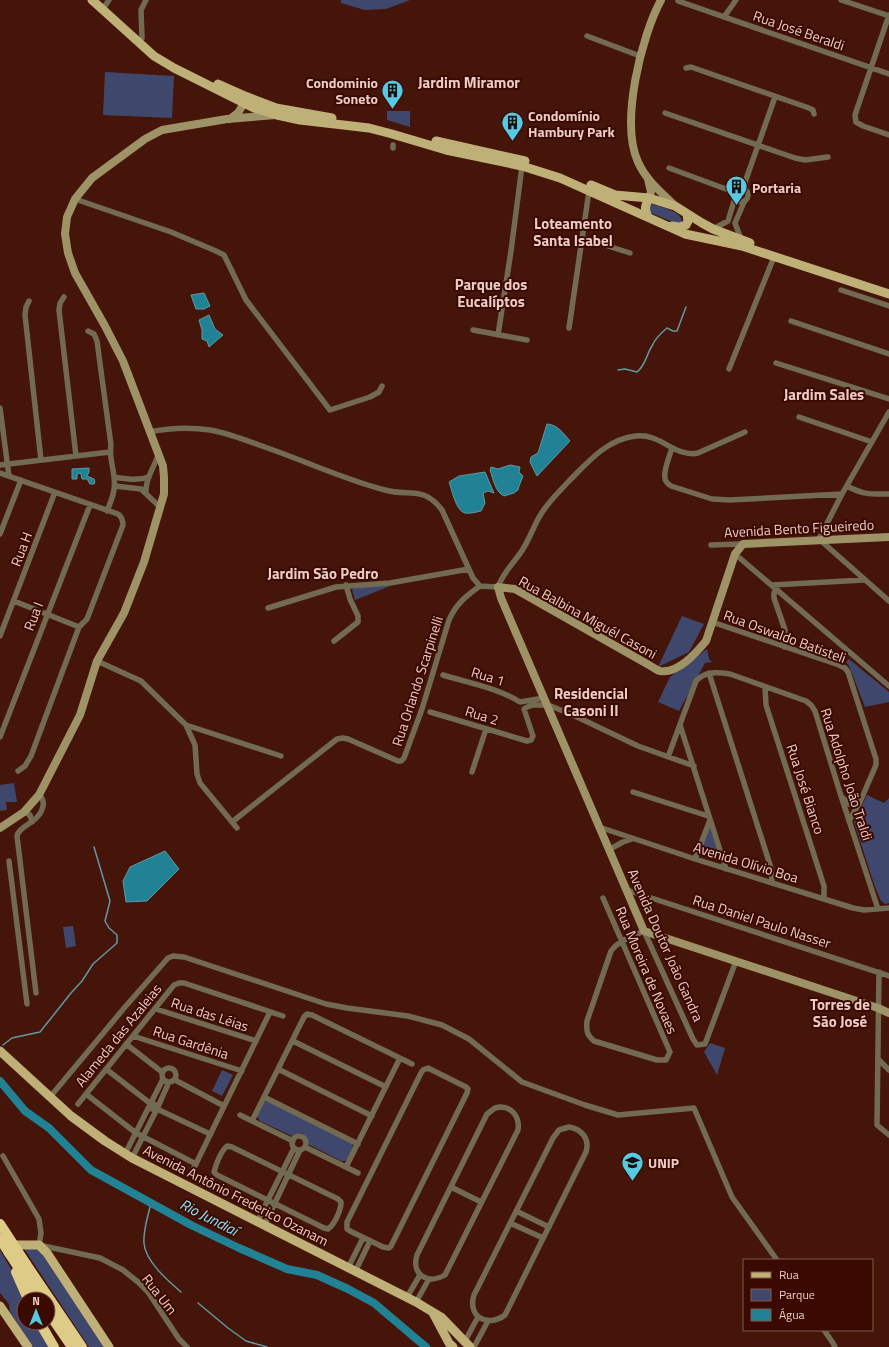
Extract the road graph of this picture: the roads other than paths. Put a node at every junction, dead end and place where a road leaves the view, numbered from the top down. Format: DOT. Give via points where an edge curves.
graph roads {
  1 [pos="92,0"];
  2 [pos="146,0"];
  3 [pos="661,0"];
  4 [pos="736,0"];
  5 [pos="841,0"];
  6 [pos="678,1"];
  7 [pos="105,3"];
  8 [pos="889,16"];
  9 [pos="724,17"];
  10 [pos="588,36"];
  11 [pos="142,38"];
  12 [pos="640,56"];
  13 [pos="686,68"];
  14 [pos="870,68"];
  15 [pos="889,74"];
  16 [pos="775,96"];
  17 [pos="242,106"];
  18 [pos="276,112"];
  19 [pos="665,112"];
  20 [pos="814,114"];
  21 [pos="246,118"];
  22 [pos="230,119"];
  23 [pos="889,135"];
  24 [pos="759,145"];
  25 [pos="828,156"];
  26 [pos="522,166"];
  27 [pos="669,168"];
  28 [pos="648,179"];
  29 [pos="743,188"];
  30 [pos="589,191"];
  31 [pos="734,192"];
  32 [pos="649,198"];
  33 [pos="735,198"];
  34 [pos="75,199"];
  35 [pos="745,200"];
  36 [pos="675,206"];
  37 [pos="687,214"];
  38 [pos="648,217"];
  39 [pos="728,221"];
  40 [pos="735,223"];
  41 [pos="669,226"];
  42 [pos="713,229"];
  43 [pos="583,238"];
  44 [pos="741,240"];
  45 [pos="630,253"];
  46 [pos="774,257"];
  47 [pos="889,289"];
  48 [pos="841,290"];
  49 [pos="889,294"];
  50 [pos="64,297"];
  51 [pos="29,301"];
  52 [pos="889,306"];
  53 [pos="791,321"];
  54 [pos="569,328"];
  55 [pos="473,330"];
  56 [pos="88,331"];
  57 [pos="498,335"];
  58 [pos="527,340"];
  59 [pos="889,354"];
  60 [pos="776,363"];
  61 [pos="728,369"];
  62 [pos="382,386"];
  63 [pos="889,399"];
  64 [pos="0,408"];
  65 [pos="889,412"];
  66 [pos="799,417"];
  67 [pos="149,432"];
  68 [pos="745,432"];
  69 [pos="872,442"];
  70 [pos="672,448"];
  71 [pos="110,452"];
  72 [pos="158,454"];
  73 [pos="76,456"];
  74 [pos="41,460"];
  75 [pos="7,464"];
  76 [pos="0,465"];
  77 [pos="0,473"];
  78 [pos="9,476"];
  79 [pos="114,477"];
  80 [pos="149,477"];
  81 [pos="21,480"];
  82 [pos="115,486"];
  83 [pos="847,486"];
  84 [pos="55,492"];
  85 [pos="146,493"];
  86 [pos="842,494"];
  87 [pos="889,494"];
  88 [pos="90,505"];
  89 [pos="161,508"];
  90 [pos="107,511"];
  91 [pos="0,534"];
  92 [pos="889,537"];
  93 [pos="819,540"];
  94 [pos="743,544"];
  95 [pos="711,545"];
  96 [pos="735,554"];
  97 [pos="469,569"];
  98 [pos="864,580"];
  99 [pos="346,585"];
  100 [pos="480,586"];
  101 [pos="498,587"];
  102 [pos="775,587"];
  103 [pos="14,601"];
  104 [pos="889,601"];
  105 [pos="268,608"];
  106 [pos="47,614"];
  107 [pos="712,622"];
  108 [pos="79,626"];
  109 [pos="0,636"];
  110 [pos="334,641"];
  111 [pos="784,647"];
  112 [pos="97,661"];
  113 [pos="709,673"];
  114 [pos="443,675"];
  115 [pos="889,686"];
  116 [pos="765,687"];
  117 [pos="546,701"];
  118 [pos="524,705"];
  119 [pos="430,712"];
  120 [pos="680,724"];
  121 [pos="186,725"];
  122 [pos="486,729"];
  123 [pos="0,736"];
  124 [pos="281,756"];
  125 [pos="668,757"];
  126 [pos="694,766"];
  127 [pos="18,771"];
  128 [pos="472,772"];
  129 [pos="632,792"];
  130 [pos="39,795"];
  131 [pos="841,796"];
  132 [pos="862,796"];
  133 [pos="24,812"];
  134 [pos="709,818"];
  135 [pos="849,821"];
  136 [pos="32,822"];
  137 [pos="232,822"];
  138 [pos="599,827"];
  139 [pos="0,828"];
  140 [pos="237,828"];
  141 [pos="632,839"];
  142 [pos="610,850"];
  143 [pos="694,859"];
  144 [pos="20,863"];
  145 [pos="726,869"];
  146 [pos="772,883"];
  147 [pos="627,890"];
  148 [pos="603,898"];
  149 [pos="824,899"];
  150 [pos="889,908"];
  151 [pos="878,909"];
  152 [pos="644,931"];
  153 [pos="622,941"];
  154 [pos="736,961"];
  155 [pos="878,972"];
  156 [pos="889,976"];
  157 [pos="35,986"];
  158 [pos="25,987"];
  159 [pos="36,993"];
  160 [pos="27,1004"];
  161 [pos="878,1008"];
  162 [pos="156,1009"];
  163 [pos="270,1012"];
  164 [pos="889,1013"];
  165 [pos="283,1016"];
  166 [pos="133,1036"];
  167 [pos="256,1041"];
  168 [pos="293,1041"];
  169 [pos="126,1044"];
  170 [pos="0,1052"];
  171 [pos="400,1058"];
  172 [pos="878,1059"];
  173 [pos="412,1064"];
  174 [pos="106,1069"];
  175 [pos="278,1069"];
  176 [pos="889,1070"];
  177 [pos="242,1071"];
  178 [pos="162,1072"];
  179 [pos="163,1079"];
  180 [pos="175,1080"];
  181 [pos="169,1082"];
  182 [pos="386,1086"];
  183 [pos="86,1094"];
  184 [pos="50,1097"];
  185 [pos="264,1097"];
  186 [pos="78,1104"];
  187 [pos="151,1104"];
  188 [pos="224,1106"];
  189 [pos="158,1109"];
  190 [pos="240,1115"];
  191 [pos="372,1116"];
  192 [pos="252,1121"];
  193 [pos="136,1133"];
  194 [pos="210,1134"];
  195 [pos="889,1135"];
  196 [pos="143,1138"];
  197 [pos="293,1141"];
  198 [pos="358,1144"];
  199 [pos="300,1148"];
  200 [pos="3,1156"];
  201 [pos="129,1156"];
  202 [pos="196,1164"];
  203 [pos="346,1167"];
  204 [pos="282,1171"];
  205 [pos="358,1173"];
  206 [pos="191,1174"];
  207 [pos="289,1174"];
  208 [pos="451,1187"];
  209 [pos="268,1200"];
  210 [pos="482,1202"];
  211 [pos="275,1203"];
  212 [pos="516,1211"];
  213 [pos="510,1223"];
  214 [pos="0,1224"];
  215 [pos="260,1224"];
  216 [pos="549,1227"];
  217 [pos="364,1238"];
  218 [pos="543,1238"];
  219 [pos="0,1239"];
  220 [pos="370,1241"];
  221 [pos="0,1244"];
  222 [pos="39,1245"];
  223 [pos="9,1253"];
  224 [pos="776,1259"];
  225 [pos="352,1270"];
  226 [pos="420,1275"];
  227 [pos="429,1279"];
  228 [pos="25,1291"];
  229 [pos="35,1291"];
  230 [pos="407,1297"];
  231 [pos="416,1302"];
  232 [pos="0,1306"];
  233 [pos="432,1312"];
  234 [pos="478,1317"];
  235 [pos="488,1321"];
  236 [pos="56,1324"];
  237 [pos="471,1330"];
  238 [pos="45,1331"];
  239 [pos="825,1331"];
  240 [pos="480,1337"];
  241 [pos="465,1342"];
  242 [pos="452,1346"];
  243 [pos="836,1346"];
  244 [pos="28,1347"];
  245 [pos="54,1347"];
  246 [pos="72,1347"];
  247 [pos="82,1347"];
  248 [pos="109,1347"];
  249 [pos="187,1347"];
  250 [pos="474,1347"];
  1 -- 7 [label="main road"];
  2 -- 11 [label="street" via="141,10"];
  3 -- 12 [label="street"];
  4 -- 9 [label="street"];
  5 -- 8 [label="street"];
  6 -- 9 [label="street, Rua José Beraldi"];
  7 -- 11 [label="main road"];
  7 -- 17 [label="main road" via="139,43 154,56"];
  8 -- 14 [label="street"];
  9 -- 14 [label="street, Rua José Beraldi"];
  10 -- 12 [label="street"];
  11 -- 18 [label="main road" via="177,63"];
  12 -- 28 [label="street" via="630,130 632,146"];
  13 -- 16 [label="street" via="691,67"];
  14 -- 15 [label="street, Rua José Beraldi"];
  14 -- 23 [label="street" via="855,119 862,126"];
  16 -- 20 [label="street" via="809,108"];
  16 -- 24 [label="street"];
  17 -- 18 [label="main road"];
  17 -- 21 [label="street"];
  17 -- 22 [label="street"];
  18 -- 21 [label="street"];
  18 -- 26 [label="main road" via="300,120 369,128 453,152"];
  18 -- 32 [label="main road" via="370,123 543,165 615,195"];
  19 -- 24 [label="street"];
  21 -- 22 [label="street"];
  22 -- 34 [label="street" via="162,130 140,142 92,178"];
  24 -- 25 [label="street" via="805,160"];
  24 -- 29 [label="street"];
  26 -- 30 [label="main road" via="560,178"];
  26 -- 57 [label="street"];
  27 -- 31 [label="street"];
  28 -- 32 [label="street" via="651,192"];
  28 -- 36 [label="street"];
  29 -- 31 [label="street" via="738,188"];
  29 -- 35 [label="street" via="747,193"];
  30 -- 38 [label="main road"];
  30 -- 43 [label="street"];
  31 -- 33 [label="street"];
  32 -- 36 [label="main road"];
  32 -- 38 [label="main road" via="645,207"];
  33 -- 35 [label="street" via="739,201"];
  33 -- 39 [label="street"];
  34 -- 62 [label="street" via="171,232 224,255 246,300 330,410 370,397 379,392"];
  34 -- 67 [label="street" via="67,217 65,234 68,253 75,273 122,361"];
  35 -- 40 [label="street"];
  36 -- 37 [label="main road"];
  37 -- 41 [label="main road" via="686,225"];
  37 -- 42 [label="main road"];
  38 -- 41 [label="main road"];
  39 -- 40 [label="street"];
  39 -- 42 [label="street"];
  40 -- 44 [label="street"];
  41 -- 46 [label="main road" via="692,236 742,246"];
  42 -- 44 [label="main road"];
  43 -- 45 [label="street"];
  43 -- 54 [label="street"];
  44 -- 47 [label="main road"];
  46 -- 49 [label="main road"];
  46 -- 61 [label="street"];
  48 -- 52 [label="street"];
  50 -- 73 [label="street" via="59,310"];
  51 -- 74 [label="street" via="24,315"];
  53 -- 59 [label="street"];
  55 -- 57 [label="street"];
  56 -- 71 [label="street" via="94,334 97,340"];
  57 -- 58 [label="street"];
  60 -- 63 [label="street"];
  64 -- 75 [label="street"];
  65 -- 69 [label="street"];
  66 -- 69 [label="street"];
  67 -- 72 [label="street"];
  67 -- 97 [label="street" via="192,429 230,434 379,489 420,493 437,503 442,510"];
  68 -- 70 [label="street" via="698,453 683,453"];
  69 -- 83 [label="street"];
  70 -- 86 [label="street" via="664,478 666,482 671,486 712,499"];
  70 -- 101 [label="street" via="657,439 636,436 614,442 602,449 549,502 528,541 501,578"];
  71 -- 73 [label="street"];
  71 -- 79 [label="street"];
  72 -- 80 [label="street"];
  72 -- 89 [label="street" via="164,478"];
  73 -- 74 [label="street"];
  74 -- 75 [label="street"];
  75 -- 76 [label="street"];
  75 -- 78 [label="street"];
  77 -- 78 [label="street"];
  78 -- 81 [label="street"];
  79 -- 80 [label="street" via="136,480"];
  79 -- 82 [label="street"];
  80 -- 85 [label="street" via="146,481"];
  81 -- 84 [label="street"];
  81 -- 91 [label="street"];
  82 -- 85 [label="street" via="141,489"];
  82 -- 90 [label="street"];
  83 -- 86 [label="street"];
  83 -- 87 [label="street" via="868,495"];
  84 -- 88 [label="street"];
  84 -- 103 [label="street, Rua H"];
  85 -- 89 [label="street"];
  86 -- 93 [label="street"];
  88 -- 90 [label="street"];
  88 -- 106 [label="street, Rua I"];
  89 -- 112 [label="street" via="124,613"];
  90 -- 108 [label="street" via="121,516 123,525 87,619"];
  92 -- 93 [label="street, Avenida Bento Figueiredo"];
  93 -- 94 [label="street, Avenida Bento Figueiredo"];
  93 -- 98 [label="street"];
  94 -- 95 [label="street, Avenida Bento Figueiredo"];
  94 -- 96 [label="street"];
  96 -- 102 [label="street"];
  96 -- 107 [label="street"];
  97 -- 99 [label="street" via="390,583"];
  97 -- 100 [label="street"];
  98 -- 102 [label="street"];
  98 -- 104 [label="street"];
  99 -- 105 [label="street"];
  99 -- 110 [label="street" via="358,622"];
  100 -- 101 [label="street"];
  100 -- 137 [label="street, Rua Orlando Scarpinelli" via="460,602 449,620 404,758 398,760 343,738 337,739"];
  101 -- 107 [label="street, Rua Balbina Miguél Casoni" via="515,589 649,665 665,671 677,667 697,651 706,641"];
  101 -- 117 [label="street, Avenida Doutor João Gandra"];
  102 -- 111 [label="street" via="774,598 785,630"];
  102 -- 115 [label="street"];
  103 -- 106 [label="street"];
  103 -- 109 [label="street, Rua H"];
  106 -- 108 [label="street"];
  106 -- 123 [label="street, Rua I"];
  107 -- 111 [label="street, Rua Oswaldo Batisteli"];
  108 -- 127 [label="street" via="31,756 25,766"];
  111 -- 132 [label="street, Rua Oswaldo Batisteli" via="839,665 848,672 876,759 875,771"];
  112 -- 121 [label="street" via="141,682"];
  112 -- 130 [label="street" via="80,715"];
  113 -- 116 [label="street, Rua Adolpho João Traldi" via="730,674"];
  113 -- 120 [label="street" via="701,675 696,681"];
  113 -- 146 [label="street" via="771,868"];
  114 -- 118 [label="street, Rua 1" via="514,697"];
  116 -- 131 [label="street, Rua Adolpho João Traldi" via="811,705"];
  116 -- 149 [label="street, Rua José Bianco" via="766,705 824,886"];
  117 -- 118 [label="street"];
  117 -- 125 [label="street" via="638,746"];
  117 -- 138 [label="street, Avenida Doutor João Gandra"];
  118 -- 122 [label="street, Rua 2" via="533,736 531,740"];
  119 -- 122 [label="street, Rua 2"];
  120 -- 125 [label="street"];
  120 -- 126 [label="street"];
  121 -- 124 [label="street"];
  121 -- 137 [label="street" via="196,745 197,774 200,783"];
  122 -- 128 [label="street"];
  125 -- 126 [label="street"];
  126 -- 134 [label="street"];
  129 -- 134 [label="street"];
  130 -- 133 [label="street"];
  130 -- 136 [label="street" via="44,805 38,818"];
  131 -- 132 [label="street" via="853,805"];
  131 -- 135 [label="street, Rua Adolpho João Traldi"];
  132 -- 135 [label="street"];
  133 -- 136 [label="street" via="30,815"];
  133 -- 139 [label="street"];
  134 -- 143 [label="street"];
  134 -- 145 [label="street"];
  135 -- 151 [label="street, Rua Adolpho João Traldi"];
  136 -- 144 [label="street" via="17,833"];
  137 -- 140 [label="street"];
  138 -- 141 [label="street, Avenida Olívio Boa"];
  138 -- 142 [label="street, Avenida Doutor João Gandra"];
  141 -- 142 [label="street"];
  141 -- 143 [label="street, Avenida Olívio Boa"];
  142 -- 147 [label="street, Avenida Doutor João Gandra"];
  143 -- 145 [label="street, Avenida Olívio Boa"];
  144 -- 157 [label="street"];
  144 -- 158 [label="street" via="9,863"];
  145 -- 146 [label="street, Avenida Olívio Boa"];
  146 -- 149 [label="street, Avenida Olívio Boa"];
  147 -- 152 [label="street, Avenida Doutor João Gandra"];
  147 -- 155 [label="street, Rua Daniel Paulo Nasser"];
  148 -- 153 [label="street, Rua Moreira de Novaes"];
  149 -- 151 [label="street, Avenida Olívio Boa" via="853,908"];
  150 -- 151 [label="street, Avenida Olívio Boa"];
  152 -- 153 [label="street"];
  152 -- 154 [label="street"];
  152 -- 154 [label="street, Avenida Doutor João Gandra" via="697,1045 705,1044"];
  153 -- 153 [label="street, Rua Moreira de Novaes" via="670,1052 666,1060 657,1060 594,1041 588,1036 586,1028 611,952"];
  154 -- 161 [label="street"];
  155 -- 156 [label="street, Rua Daniel Paulo Nasser"];
  155 -- 161 [label="street"];
  157 -- 158 [label="street"];
  157 -- 159 [label="street"];
  158 -- 160 [label="street"];
  161 -- 164 [label="street"];
  161 -- 172 [label="street"];
  162 -- 163 [label="street, Alameda das Azaleias" via="178,983"];
  162 -- 166 [label="street, Alameda das Azaleias"];
  162 -- 167 [label="street, Rua das Léias"];
  163 -- 165 [label="street"];
  163 -- 167 [label="street"];
  166 -- 169 [label="street, Alameda das Azaleias"];
  166 -- 177 [label="street, Rua Gardênia"];
  167 -- 177 [label="street"];
  168 -- 171 [label="street" via="304,1017 312,1014"];
  168 -- 175 [label="street"];
  168 -- 182 [label="street"];
  169 -- 174 [label="street, Alameda das Azaleias"];
  169 -- 178 [label="street"];
  170 -- 184 [label="main road, Avenida Antônio Frederico Ozanam"];
  171 -- 173 [label="street"];
  171 -- 182 [label="street"];
  172 -- 176 [label="street"];
  172 -- 195 [label="street" via="877,1124"];
  174 -- 183 [label="street, Alameda das Azaleias"];
  174 -- 187 [label="street"];
  175 -- 185 [label="street"];
  175 -- 191 [label="street"];
  177 -- 188 [label="street"];
  178 -- 179 [label="street"];
  178 -- 180 [label="street" via="172,1068 176,1073"];
  179 -- 181 [label="street"];
  179 -- 187 [label="street"];
  180 -- 181 [label="street"];
  180 -- 188 [label="street"];
  181 -- 189 [label="street"];
  182 -- 191 [label="street"];
  183 -- 186 [label="street, Alameda das Azaleias"];
  183 -- 193 [label="street"];
  184 -- 201 [label="main road, Avenida Antônio Frederico Ozanam" via="71,1116"];
  184 -- 224 [label="street" via="168,958 179,956 326,1004 408,1016 442,1024 469,1039 522,1082 585,1106 618,1115 694,1108 732,1197"];
  185 -- 192 [label="street"];
  185 -- 198 [label="street"];
  187 -- 189 [label="street" via="152,1109"];
  187 -- 193 [label="street"];
  188 -- 194 [label="street"];
  189 -- 194 [label="street"];
  189 -- 196 [label="street"];
  190 -- 192 [label="street"];
  191 -- 198 [label="street"];
  192 -- 197 [label="street"];
  193 -- 196 [label="street"];
  193 -- 201 [label="street"];
  194 -- 202 [label="street"];
  196 -- 201 [label="street"];
  196 -- 202 [label="street"];
  197 -- 199 [label="street"];
  197 -- 199 [label="street" via="296,1137 303,1138 306,1142"];
  198 -- 203 [label="street"];
  199 -- 203 [label="street"];
  199 -- 204 [label="street"];
  199 -- 207 [label="street"];
  200 -- 222 [label="street" via="39,1220"];
  201 -- 215 [label="main road, Avenida Antônio Frederico Ozanam"];
  202 -- 206 [label="street"];
  203 -- 205 [label="street"];
  204 -- 207 [label="street"];
  204 -- 209 [label="street"];
  204 -- 209 [label="street" via="232,1146 224,1148 214,1172"];
  207 -- 211 [label="street"];
  207 -- 211 [label="street" via="338,1199 341,1207 328,1229"];
  208 -- 210 [label="street"];
  208 -- 210 [label="street" via="486,1114 495,1108 510,1109 518,1120 518,1130"];
  208 -- 226 [label="street" via="417,1255 415,1264"];
  209 -- 211 [label="street"];
  209 -- 215 [label="street"];
  210 -- 227 [label="street" via="445,1275 440,1279"];
  211 -- 215 [label="street"];
  212 -- 213 [label="street"];
  212 -- 216 [label="street"];
  212 -- 216 [label="street" via="556,1133 564,1128 579,1130 586,1137 587,1147"];
  213 -- 218 [label="street"];
  213 -- 234 [label="street" via="474,1295 473,1306"];
  214 -- 247 [label="highway, bridge"];
  215 -- 225 [label="main road, Avenida Antônio Frederico Ozanam"];
  216 -- 218 [label="street"];
  217 -- 220 [label="street"];
  217 -- 220 [label="street" via="347,1229 347,1222 423,1070 428,1068 466,1086 467,1093 391,1246 383,1247"];
  217 -- 225 [label="street"];
  218 -- 235 [label="street" via="505,1315"];
  219 -- 223 [label="highway, bridge"];
  220 -- 225 [label="street"];
  221 -- 222 [label="main road"];
  222 -- 248 [label="main road" via="47,1253"];
  222 -- 249 [label="street, Rua Um" via="100,1258 123,1270 148,1292"];
  223 -- 228 [label="highway"];
  223 -- 229 [label="highway"];
  225 -- 230 [label="main road, Avenida Antônio Frederico Ozanam"];
  226 -- 227 [label="street"];
  226 -- 230 [label="street"];
  227 -- 231 [label="street"];
  230 -- 231 [label="main road, Avenida Antônio Frederico Ozanam"];
  231 -- 233 [label="main road, Avenida Antônio Frederico Ozanam"];
  232 -- 244 [label="main road"];
  233 -- 241 [label="main road, Avenida Antônio Frederico Ozanam"];
  233 -- 242 [label="main road"];
  234 -- 235 [label="street"];
  234 -- 237 [label="street"];
  235 -- 240 [label="street"];
  236 -- 246 [label="highway"];
  237 -- 240 [label="street"];
  237 -- 241 [label="street"];
  238 -- 245 [label="highway"];
  239 -- 243 [label="street"];
  240 -- 250 [label="street"];
  241 -- 242 [label="main road" via="454,1337"];
}
